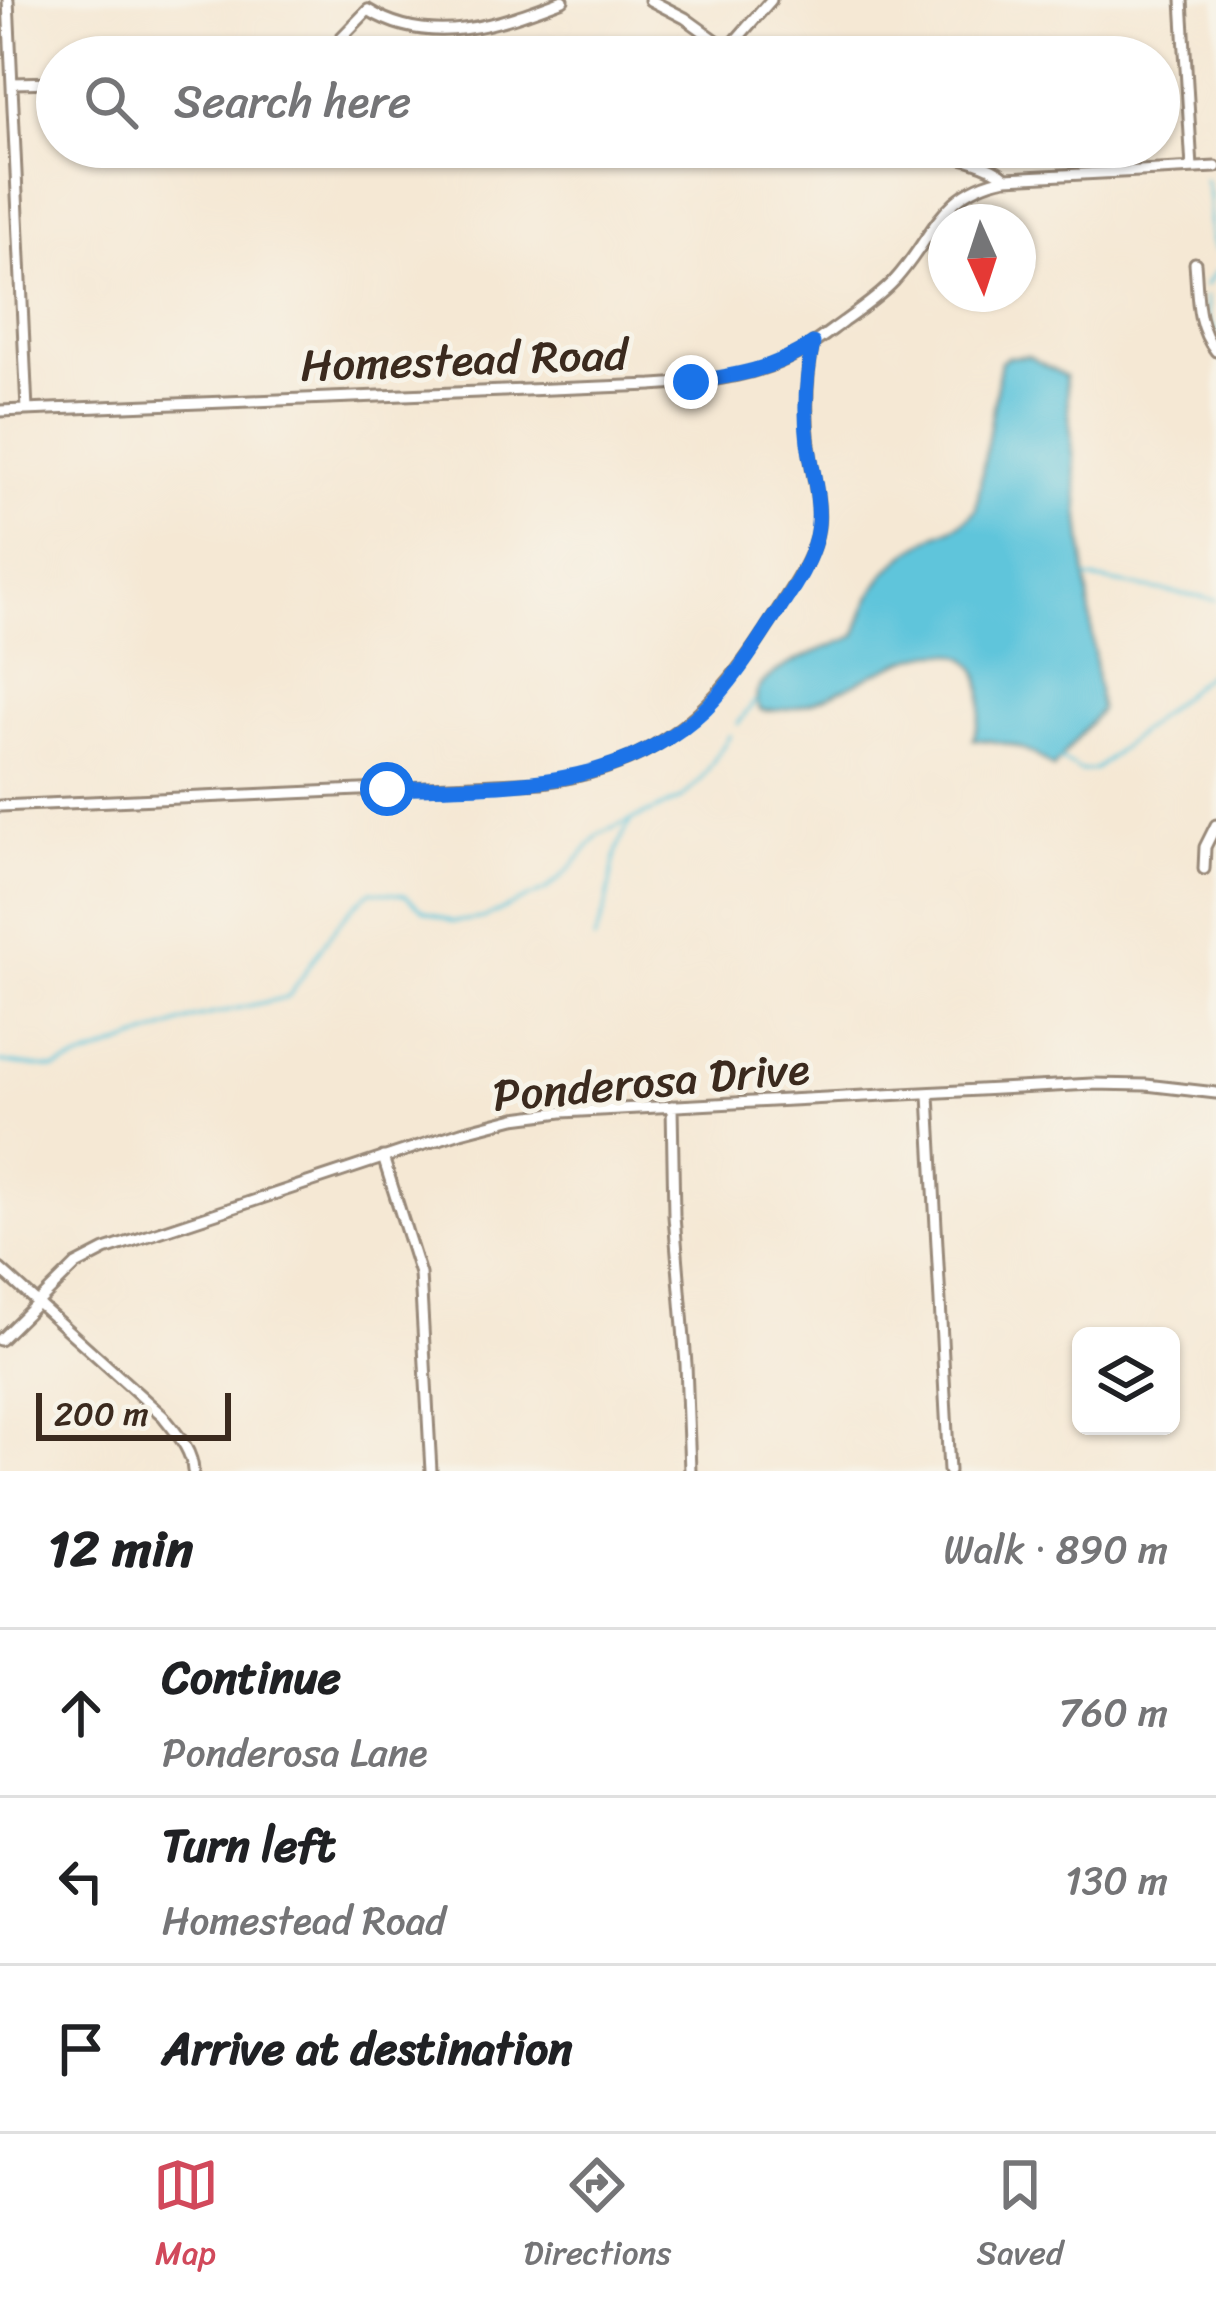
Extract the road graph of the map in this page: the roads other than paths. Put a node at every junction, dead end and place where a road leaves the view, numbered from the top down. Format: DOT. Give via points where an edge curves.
graph roads {
  1 [pos="8,0"];
  2 [pos="360,0"];
  3 [pos="563,0"];
  4 [pos="650,0"];
  5 [pos="771,0"];
  6 [pos="1182,0"];
  7 [pos="368,10"];
  8 [pos="343,36"];
  9 [pos="710,36"];
  10 [pos="739,36"];
  11 [pos="36,82"];
  12 [pos="12,83"];
  13 [pos="1216,167"];
  14 [pos="992,168"];
  15 [pos="1192,168"];
  16 [pos="1006,178"];
  17 [pos="1196,263"];
  18 [pos="813,343"];
  19 [pos="1216,351"];
  20 [pos="27,410"];
  21 [pos="0,411"];
  22 [pos="0,806"];
  23 [pos="1216,825"];
  24 [pos="1204,868"];
  25 [pos="929,1094"];
  26 [pos="1216,1094"];
  27 [pos="672,1106"];
  28 [pos="382,1157"];
  29 [pos="0,1269"];
  30 [pos="37,1302"];
  31 [pos="0,1340"];
  32 [pos="194,1471"];
  33 [pos="431,1471"];
  34 [pos="690,1471"];
  35 [pos="949,1471"];
  1 -- 12 [label="street"];
  2 -- 7 [label="street"];
  3 -- 7 [label="street" via="458,31 408,27"];
  4 -- 9 [label="street"];
  5 -- 10 [label="street"];
  6 -- 15 [label="street"];
  7 -- 8 [label="street"];
  11 -- 12 [label="street"];
  12 -- 20 [label="street"];
  13 -- 15 [label="street, Homestead Road"];
  14 -- 16 [label="street"];
  15 -- 16 [label="street, Homestead Road"];
  16 -- 18 [label="street, Homestead Road" via="950,204 885,290"];
  17 -- 19 [label="street" via="1201,327"];
  18 -- 20 [label="street, Homestead Road" via="757,370 691,382"];
  18 -- 22 [label="street" via="806,416 818,523 807,561 724,687 646,752 542,782"];
  20 -- 21 [label="street, Homestead Road"];
  23 -- 24 [label="street"];
  25 -- 26 [label="street, Ponderosa Drive" via="1114,1083"];
  25 -- 27 [label="street, Ponderosa Drive"];
  25 -- 35 [label="street"];
  27 -- 28 [label="street, Ponderosa Drive" via="528,1115"];
  27 -- 34 [label="street"];
  28 -- 30 [label="street, Ponderosa Drive" via="105,1250"];
  28 -- 33 [label="street" via="421,1282"];
  29 -- 30 [label="street"];
  30 -- 31 [label="street, Ponderosa Drive"];
  30 -- 32 [label="street" via="163,1416"];
}
